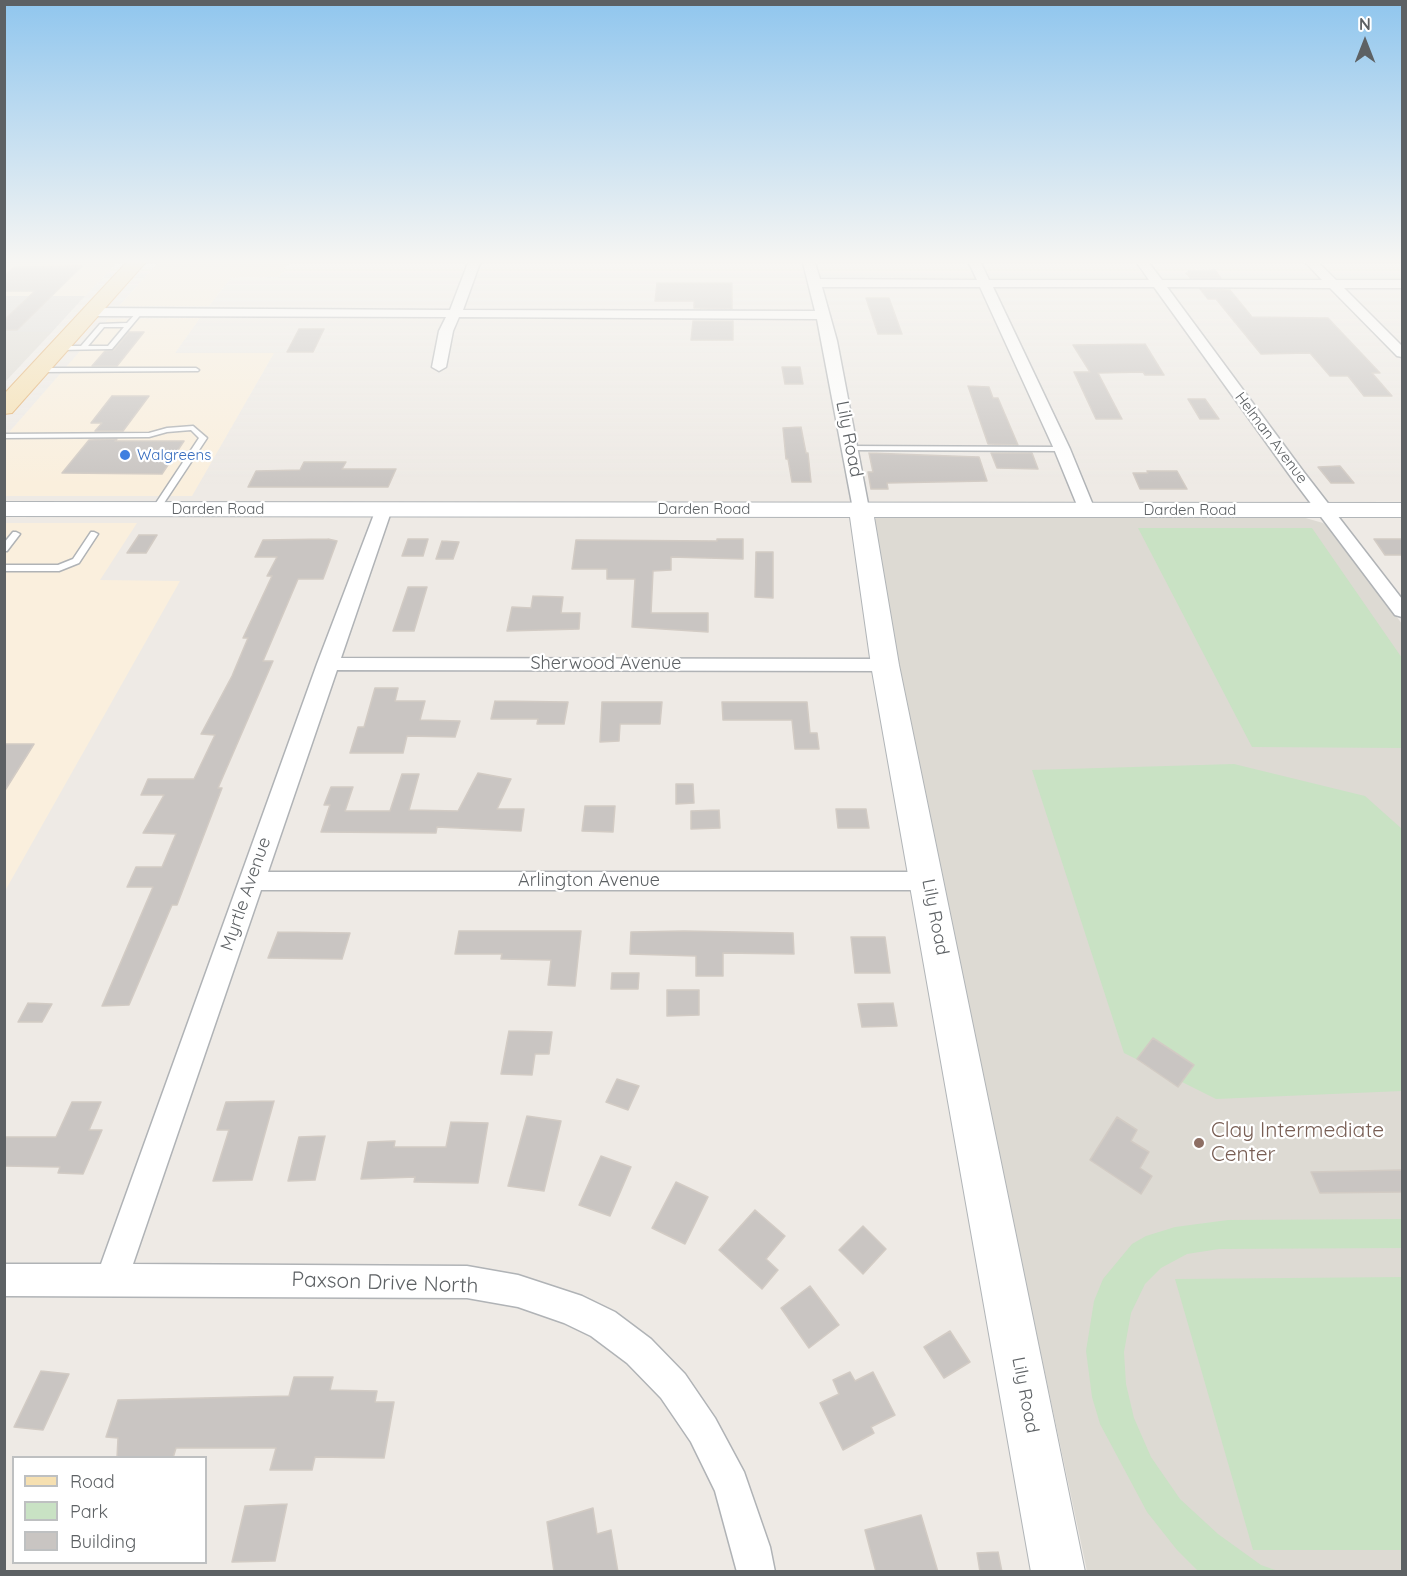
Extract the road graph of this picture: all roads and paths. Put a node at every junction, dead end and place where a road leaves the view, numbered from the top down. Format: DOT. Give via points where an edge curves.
graph roads {
  1 [pos="83,337"];
  2 [pos="90,337"];
  3 [pos="119,337"];
  4 [pos="445,337"];
  5 [pos="827,337"];
  6 [pos="1010,337"];
  7 [pos="1196,337"];
  8 [pos="1386,337"];
  9 [pos="104,339"];
  10 [pos="117,339"];
  11 [pos="1402,353"];
  12 [pos="439,367"];
  13 [pos="38,370"];
  14 [pos="196,370"];
  15 [pos="4,408"];
  16 [pos="4,436"];
  17 [pos="850,448"];
  18 [pos="1062,449"];
  19 [pos="4,508"];
  20 [pos="156,509"];
  21 [pos="384,509"];
  22 [pos="861,509"];
  23 [pos="1087,510"];
  24 [pos="1327,510"];
  25 [pos="1402,510"];
  26 [pos="16,534"];
  27 [pos="94,534"];
  28 [pos="4,549"];
  29 [pos="4,568"];
  30 [pos="1402,611"];
  31 [pos="327,664"];
  32 [pos="885,664"];
  33 [pos="250,880"];
  34 [pos="928,881"];
  35 [pos="4,1280"];
  36 [pos="111,1280"];
  37 [pos="756,1572"];
  38 [pos="1058,1572"];
  1 -- 13 [label="main road"];
  2 -- 10 [label="lane" via="110,348"];
  3 -- 10 [label="lane"];
  4 -- 12 [label="street"];
  5 -- 17 [label="street, Lily Road"];
  6 -- 18 [label="street"];
  7 -- 24 [label="street, Helman Avenue" via="1296,474"];
  8 -- 11 [label="street"];
  9 -- 10 [label="lane"];
  13 -- 14 [label="lane"];
  13 -- 15 [label="main road"];
  16 -- 20 [label="lane" via="149,435 193,429 203,438"];
  17 -- 18 [label="lane"];
  17 -- 22 [label="street, Lily Road"];
  18 -- 23 [label="street"];
  19 -- 20 [label="street, Darden Road"];
  20 -- 21 [label="street, Darden Road"];
  21 -- 22 [label="street, Darden Road"];
  21 -- 31 [label="street, Myrtle Avenue"];
  22 -- 23 [label="street, Darden Road"];
  22 -- 32 [label="street, Lily Road"];
  23 -- 24 [label="street, Darden Road"];
  24 -- 25 [label="street, Darden Road"];
  24 -- 30 [label="street, Helman Avenue"];
  26 -- 28 [label="lane"];
  27 -- 29 [label="lane" via="76,561 59,568"];
  31 -- 32 [label="street, Sherwood Avenue"];
  31 -- 33 [label="street, Myrtle Avenue"];
  32 -- 34 [label="street, Lily Road"];
  33 -- 34 [label="street, Arlington Avenue"];
  33 -- 36 [label="street, Myrtle Avenue"];
  34 -- 38 [label="street, Lily Road"];
  35 -- 36 [label="street, Paxson Drive North"];
  36 -- 37 [label="street, Paxson Drive North" via="467,1282 519,1291 570,1308 603,1324 673,1386 703,1430 731,1485"];
}
